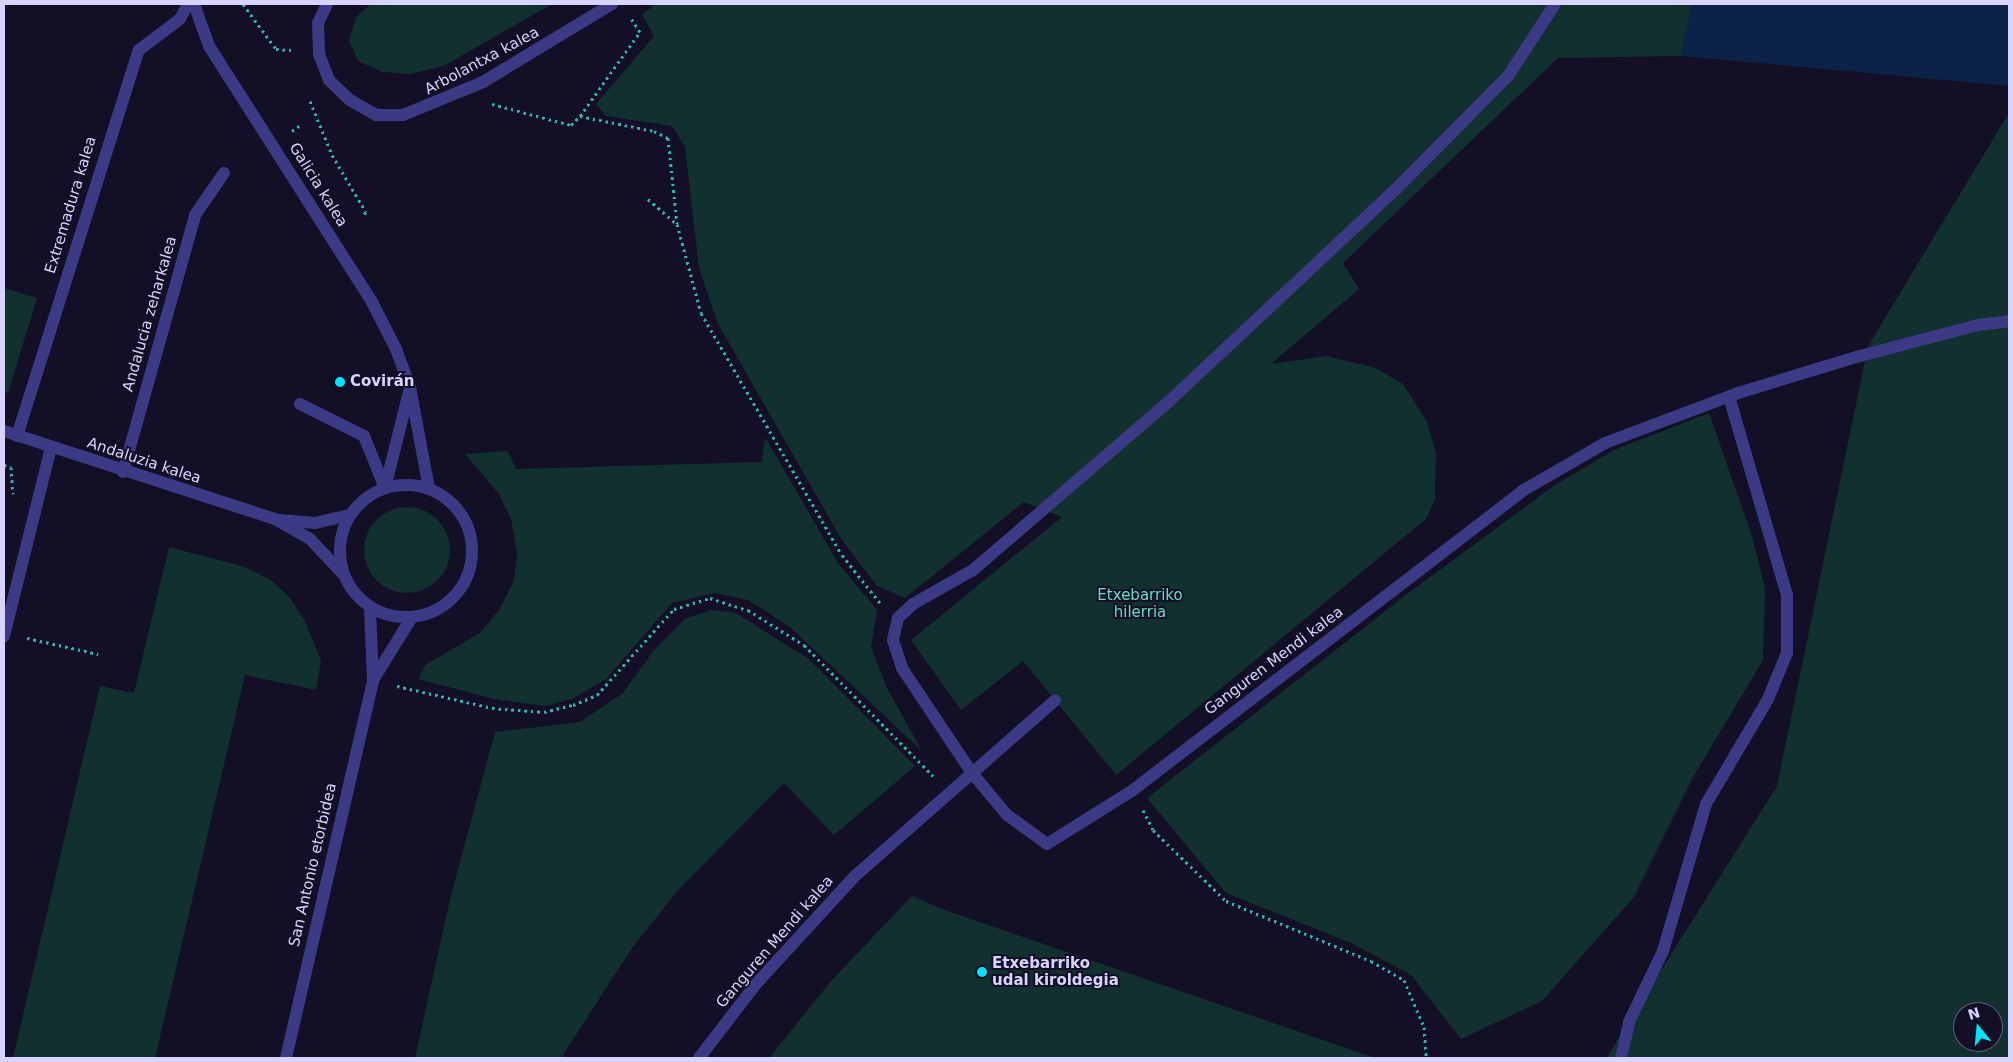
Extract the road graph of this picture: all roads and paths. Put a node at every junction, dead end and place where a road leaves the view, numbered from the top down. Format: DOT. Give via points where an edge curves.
graph roads {
  1 [pos="188,4"];
  2 [pos="194,4"];
  3 [pos="243,4"];
  4 [pos="327,4"];
  5 [pos="612,4"];
  6 [pos="1555,4"];
  7 [pos="626,11"];
  8 [pos="291,50"];
  9 [pos="457,95"];
  10 [pos="310,101"];
  11 [pos="580,116"];
  12 [pos="302,124"];
  13 [pos="287,134"];
  14 [pos="224,173"];
  15 [pos="648,199"];
  16 [pos="362,216"];
  17 [pos="677,224"];
  18 [pos="2009,321"];
  19 [pos="410,387"];
  20 [pos="1729,397"];
  21 [pos="300,404"];
  22 [pos="4,432"];
  23 [pos="17,436"];
  24 [pos="51,447"];
  25 [pos="123,472"];
  26 [pos="385,488"];
  27 [pos="429,489"];
  28 [pos="350,515"];
  29 [pos="275,519"];
  30 [pos="344,576"];
  31 [pos="370,607"];
  32 [pos="412,617"];
  33 [pos="898,618"];
  34 [pos="4,634"];
  35 [pos="98,654"];
  36 [pos="373,680"];
  37 [pos="1055,700"];
  38 [pos="972,773"];
  39 [pos="1132,790"];
  40 [pos="947,794"];
  41 [pos="286,1058"];
  42 [pos="699,1058"];
  43 [pos="1426,1058"];
  44 [pos="1621,1058"];
  1 -- 23 [label="street, Extremadura kalea" via="180,19 139,50"];
  2 -- 19 [label="street, Galicia kalea" via="208,46 372,302"];
  3 -- 8 [label="path" via="276,49"];
  4 -- 9 [label="street, Arbolantxa kalea" via="319,17 319,54 329,80 350,100 376,115 403,115"];
  5 -- 9 [label="street, Arbolantxa kalea"];
  6 -- 33 [label="street" via="1508,76 1396,189 1202,371 973,570 913,604"];
  7 -- 11 [label="path" via="640,32"];
  9 -- 11 [label="path" via="571,125"];
  10 -- 16 [label="path" via="332,155 366,212"];
  11 -- 17 [label="path" via="654,131 668,138"];
  12 -- 13 [label="path"];
  14 -- 25 [label="street, Andalucia zeharkalea" via="196,215"];
  15 -- 17 [label="path"];
  17 -- 33 [label="path" via="702,313 721,349 842,555 875,598"];
  18 -- 20 [label="street, Ganguren Mendi kalea" via="1978,325 1869,354"];
  19 -- 26 [label="street"];
  19 -- 27 [label="street, Galicia kalea"];
  20 -- 39 [label="street, Ganguren Mendi kalea" via="1606,443 1522,491"];
  20 -- 44 [label="street" via="1787,595 1787,654 1768,699 1706,804 1664,951 1629,1022"];
  21 -- 26 [label="street" via="364,436"];
  22 -- 23 [label="street, Andaluzia kalea"];
  23 -- 24 [label="street, Andaluzia kalea"];
  24 -- 25 [label="street, Andaluzia kalea"];
  24 -- 34 [label="street"];
  25 -- 29 [label="street, Andaluzia kalea"];
  26 -- 27 [label="street" via="407,485"];
  26 -- 28 [label="street" via="366,498"];
  27 -- 32 [label="street" via="448,500 463,517 471,538 472,560 465,582 452,599 433,612"];
  28 -- 29 [label="street, Andaluzia kalea" via="315,522"];
  28 -- 30 [label="street" via="342,535"];
  29 -- 30 [label="street, Andaluzia kalea" via="310,539"];
  30 -- 31 [label="street"];
  31 -- 32 [label="street"];
  31 -- 36 [label="street, San Antonio etorbidea"];
  32 -- 36 [label="street, San Antonio etorbidea"];
  33 -- 38 [label="street" via="893,640 902,668"];
  34 -- 35 [label="path"];
  36 -- 40 [label="path" via="492,708 544,712 573,706 607,685 674,609 710,598 748,610 804,645 919,759"];
  36 -- 41 [label="street, San Antonio etorbidea"];
  37 -- 38 [label="street, Ganguren Mendi kalea"];
  38 -- 39 [label="street, Ganguren Mendi kalea" via="1007,815 1047,844"];
  38 -- 40 [label="street, Ganguren Mendi kalea"];
  39 -- 43 [label="path" via="1153,830 1226,901 1371,961 1404,980 1424,1027"];
  40 -- 42 [label="street, Ganguren Mendi kalea" via="810,921"];
}
